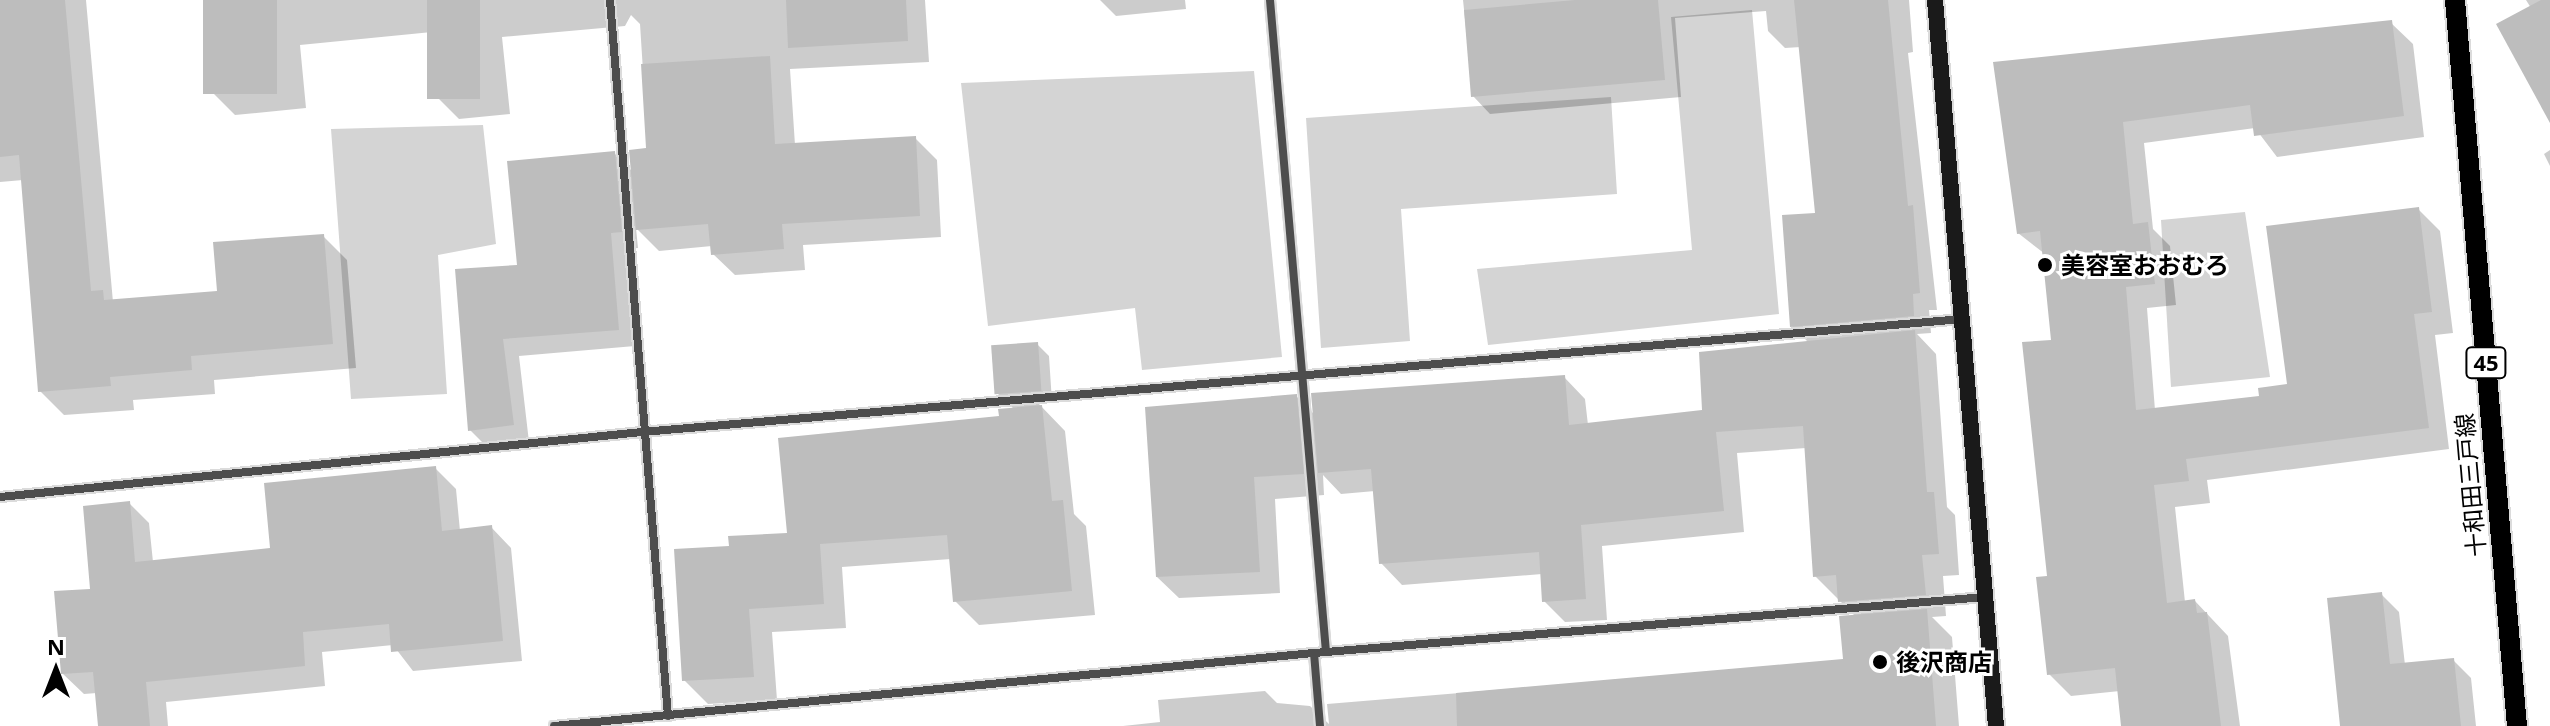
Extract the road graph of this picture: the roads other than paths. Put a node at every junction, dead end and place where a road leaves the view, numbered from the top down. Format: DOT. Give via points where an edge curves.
graph roads {
  1 [pos="610,0"];
  2 [pos="1270,0"];
  3 [pos="1935,0"];
  4 [pos="2455,0"];
  5 [pos="1962,319"];
  6 [pos="1305,376"];
  7 [pos="642,432"];
  8 [pos="0,497"];
  9 [pos="1985,597"];
  10 [pos="1326,652"];
  11 [pos="1314,653"];
  12 [pos="668,716"];
  13 [pos="554,726"];
  14 [pos="1320,726"];
  15 [pos="1996,726"];
  16 [pos="2517,726"];
  1 -- 7 [label="street"];
  2 -- 6 [label="street"];
  3 -- 5 [label="street"];
  4 -- 16 [label="main road, 十和田三戸線 / 45"];
  5 -- 6 [label="street"];
  5 -- 9 [label="street"];
  6 -- 7 [label="street"];
  6 -- 10 [label="street"];
  7 -- 8 [label="street"];
  7 -- 12 [label="street"];
  9 -- 10 [label="street"];
  9 -- 15 [label="street"];
  10 -- 11 [label="street"];
  11 -- 12 [label="street"];
  11 -- 14 [label="street"];
  12 -- 13 [label="street"];
}
